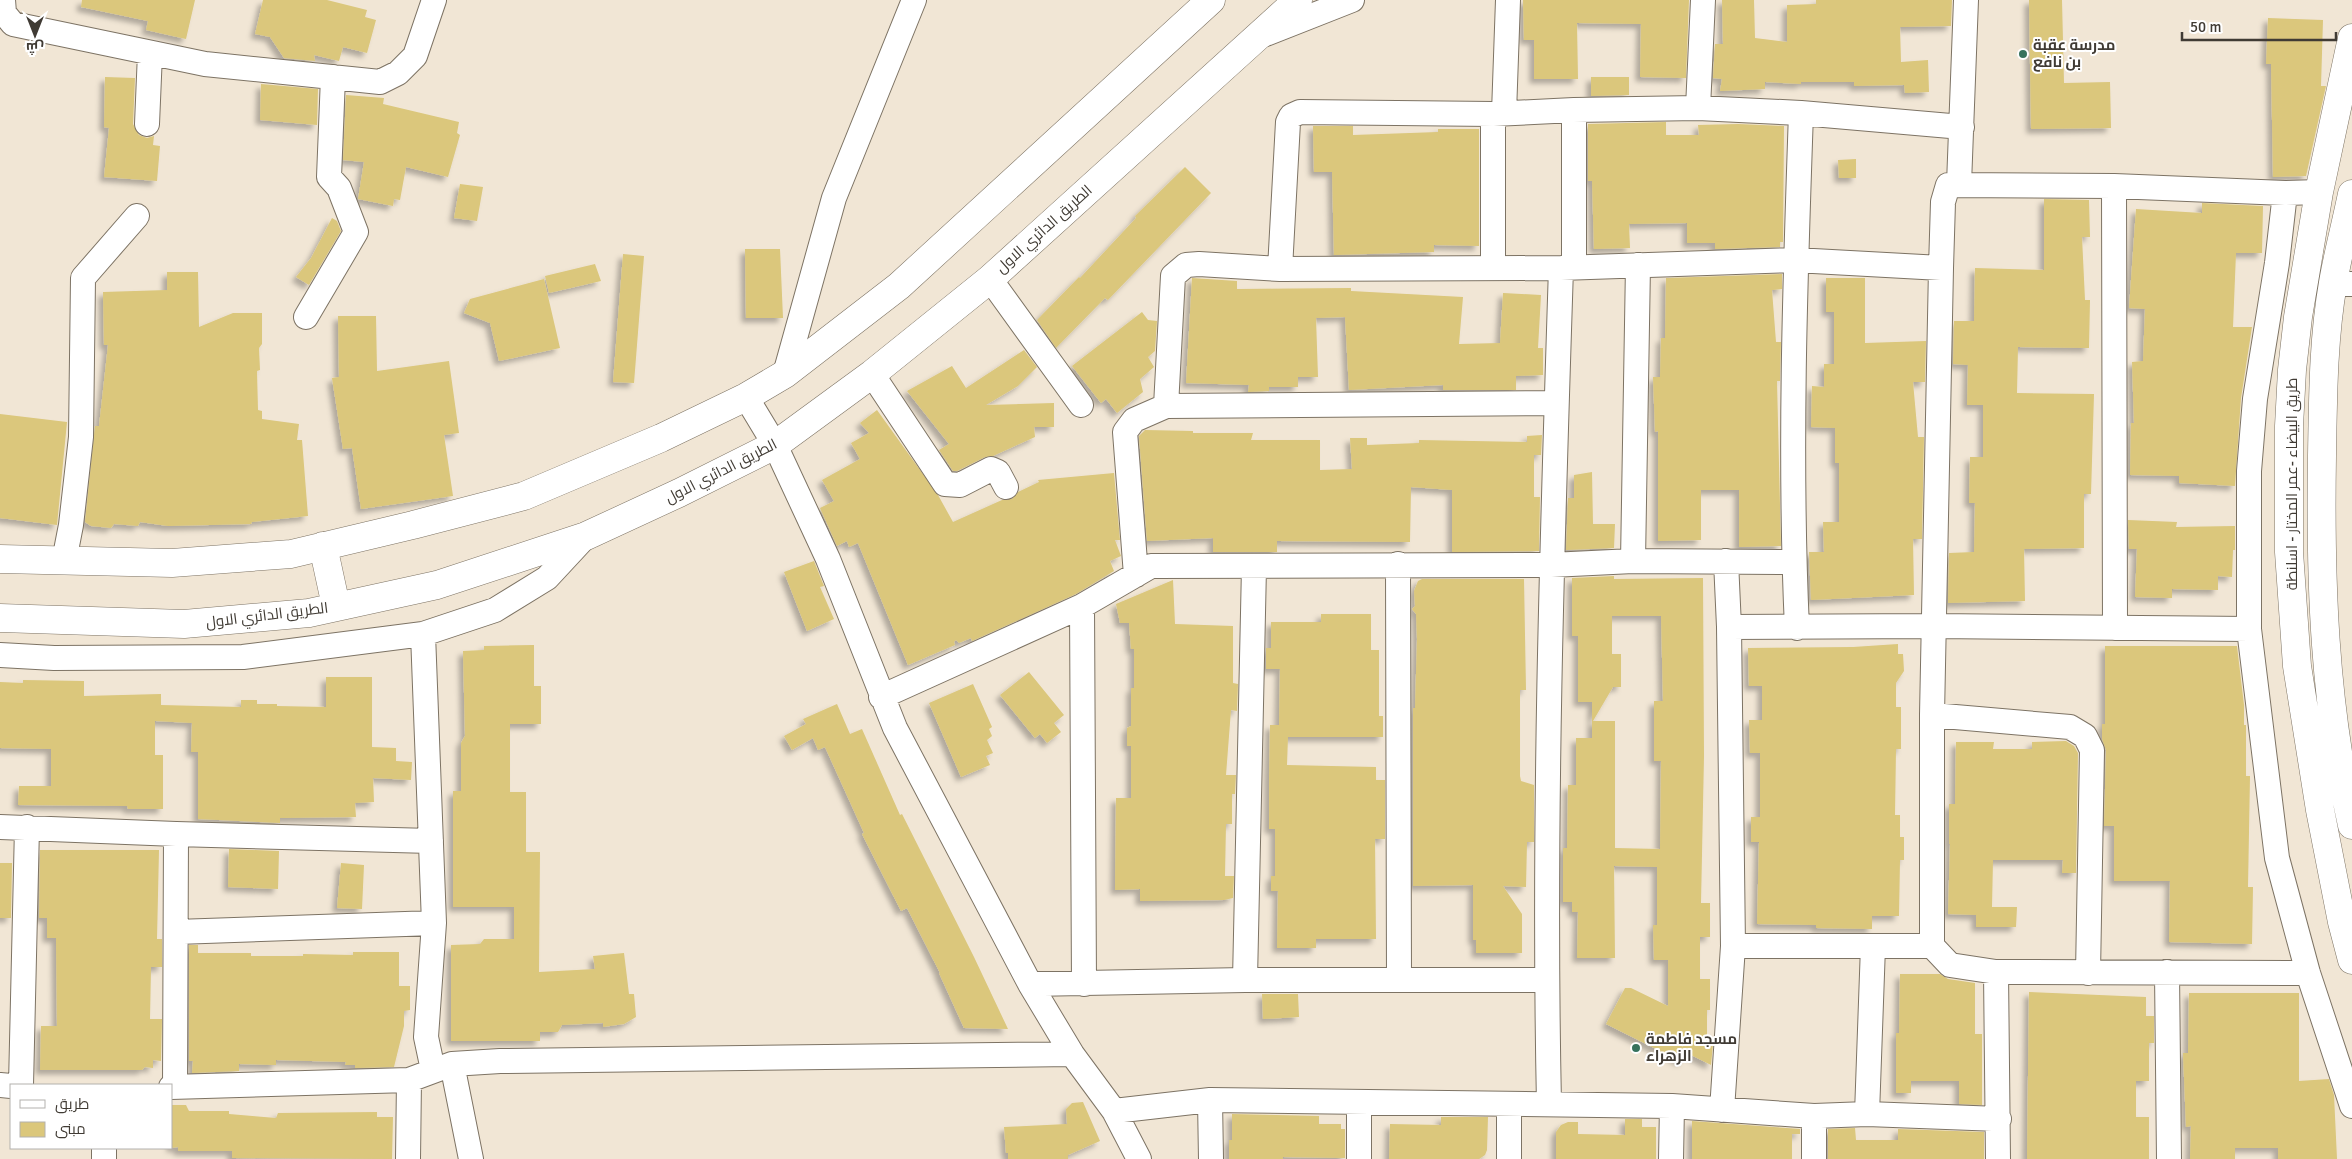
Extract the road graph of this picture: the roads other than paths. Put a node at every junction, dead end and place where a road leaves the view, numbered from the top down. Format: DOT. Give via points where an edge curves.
graph roads {
  1 [pos="3,0"];
  2 [pos="434,0"];
  3 [pos="914,0"];
  4 [pos="1211,0"];
  5 [pos="1298,0"];
  6 [pos="1352,0"];
  7 [pos="1508,0"];
  8 [pos="1703,0"];
  9 [pos="1966,0"];
  10 [pos="1254,38"];
  11 [pos="2352,38"];
  12 [pos="150,53"];
  13 [pos="333,78"];
  14 [pos="1698,108"];
  15 [pos="1574,110"];
  16 [pos="1499,113"];
  17 [pos="1801,113"];
  18 [pos="147,124"];
  19 [pos="1962,127"];
  20 [pos="1959,184"];
  21 [pos="2114,186"];
  22 [pos="2285,192"];
  23 [pos="2319,192"];
  24 [pos="2352,194"];
  25 [pos="137,216"];
  26 [pos="2314,223"];
  27 [pos="2345,228"];
  28 [pos="1795,260"];
  29 [pos="1638,265"];
  30 [pos="1493,266"];
  31 [pos="1567,267"];
  32 [pos="1280,268"];
  33 [pos="1941,268"];
  34 [pos="990,279"];
  35 [pos="2342,284"];
  36 [pos="306,317"];
  37 [pos="785,374"];
  38 [pos="872,374"];
  39 [pos="746,397"];
  40 [pos="1556,403"];
  41 [pos="1081,406"];
  42 [pos="1166,406"];
  43 [pos="775,445"];
  44 [pos="1006,487"];
  45 [pos="586,536"];
  46 [pos="323,546"];
  47 [pos="0,560"];
  48 [pos="64,561"];
  49 [pos="1633,561"];
  50 [pos="1726,561"];
  51 [pos="1794,562"];
  52 [pos="1398,564"];
  53 [pos="1551,565"];
  54 [pos="1254,567"];
  55 [pos="1136,575"];
  56 [pos="336,606"];
  57 [pos="1082,606"];
  58 [pos="0,618"];
  59 [pos="1935,626"];
  60 [pos="1730,627"];
  61 [pos="1797,628"];
  62 [pos="2115,628"];
  63 [pos="2249,629"];
  64 [pos="423,634"];
  65 [pos="0,654"];
  66 [pos="881,697"];
  67 [pos="1932,715"];
  68 [pos="2344,725"];
  69 [pos="2352,825"];
  70 [pos="0,827"];
  71 [pos="27,827"];
  72 [pos="176,834"];
  73 [pos="431,841"];
  74 [pos="434,924"];
  75 [pos="176,932"];
  76 [pos="1733,946"];
  77 [pos="1873,946"];
  78 [pos="1932,946"];
  79 [pos="2352,960"];
  80 [pos="1996,972"];
  81 [pos="2168,972"];
  82 [pos="2308,973"];
  83 [pos="2088,974"];
  84 [pos="1399,979"];
  85 [pos="1245,980"];
  86 [pos="1546,980"];
  87 [pos="1030,984"];
  88 [pos="1084,984"];
  89 [pos="1072,1054"];
  90 [pos="443,1067"];
  91 [pos="409,1080"];
  92 [pos="21,1084"];
  93 [pos="173,1088"];
  94 [pos="1210,1100"];
  95 [pos="1359,1102"];
  96 [pos="1509,1104"];
  97 [pos="1549,1104"];
  98 [pos="1672,1106"];
  99 [pos="2352,1106"];
  100 [pos="1722,1110"];
  101 [pos="1114,1111"];
  102 [pos="1867,1114"];
  103 [pos="1814,1116"];
  104 [pos="1998,1119"];
  105 [pos="408,1159"];
  106 [pos="470,1159"];
  107 [pos="1139,1159"];
  108 [pos="1211,1159"];
  109 [pos="1359,1159"];
  110 [pos="1509,1159"];
  111 [pos="1671,1159"];
  112 [pos="1814,1159"];
  113 [pos="1998,1159"];
  114 [pos="2169,1159"];
  1 -- 12 [label="street" via="4,14 13,24"];
  2 -- 13 [label="street" via="415,56 398,73 380,82"];
  3 -- 37 [label="street" via="834,198"];
  4 -- 37 [label="main road" via="899,286"];
  5 -- 10 [label="main road, الطريق الدائري الاول"];
  6 -- 10 [label="street"];
  7 -- 16 [label="street"];
  8 -- 14 [label="street"];
  9 -- 19 [label="street"];
  10 -- 34 [label="main road, الطريق الدائري الاول"];
  11 -- 23 [label="main road, طريق البيضاء -عمر المختار - اسلنطة"];
  12 -- 13 [label="street" via="206,64"];
  12 -- 18 [label="street"];
  13 -- 36 [label="street" via="329,178 338,188 356,232"];
  14 -- 15 [label="street"];
  14 -- 17 [label="street"];
  15 -- 16 [label="street"];
  15 -- 31 [label="street"];
  16 -- 30 [label="street"];
  16 -- 32 [label="street" via="1300,112 1292,116 1288,122"];
  17 -- 19 [label="street"];
  17 -- 28 [label="street"];
  19 -- 20 [label="street"];
  20 -- 21 [label="street"];
  20 -- 33 [label="street" via="1948,185 1945,192"];
  21 -- 22 [label="street"];
  21 -- 62 [label="street"];
  22 -- 23 [label="street"];
  22 -- 63 [label="street" via="2254,408 2249,470"];
  23 -- 26 [label="main road, طريق البيضاء -عمر المختار - اسلنطة"];
  24 -- 27 [label="main road, طريق البيضاء -عمر المختار - اسلنطة"];
  25 -- 48 [label="street" via="83,278 81,437"];
  26 -- 27 [label="main road"];
  26 -- 79 [label="main road, طريق البيضاء -عمر المختار - اسلنطة" via="2292,370 2289,552 2299,675 2320,810"];
  27 -- 35 [label="main road, طريق البيضاء -عمر المختار - اسلنطة"];
  28 -- 29 [label="street"];
  28 -- 33 [label="street"];
  28 -- 51 [label="street"];
  29 -- 31 [label="street"];
  29 -- 49 [label="street"];
  30 -- 31 [label="street"];
  30 -- 32 [label="street"];
  31 -- 40 [label="street"];
  32 -- 42 [label="street" via="1199,264 1186,266 1173,276"];
  33 -- 59 [label="street"];
  34 -- 38 [label="main road, الطريق الدائري الاول"];
  34 -- 41 [label="street"];
  35 -- 68 [label="main road, طريق البيضاء -عمر المختار - اسلنطة" via="2326,342 2321,542 2325,654"];
  37 -- 39 [label="main road"];
  38 -- 43 [label="main road, الطريق الدائري الاول"];
  38 -- 44 [label="street" via="945,484 960,485 992,469 998,472"];
  39 -- 43 [label="street"];
  39 -- 46 [label="main road" via="661,438 524,496"];
  40 -- 42 [label="street"];
  40 -- 53 [label="street"];
  42 -- 55 [label="street" via="1134,420 1125,432"];
  43 -- 45 [label="main road, الطريق الدائري الاول"];
  43 -- 66 [label="street" via="828,559"];
  45 -- 56 [label="main road, الطريق الدائري الاول" via="437,584"];
  45 -- 64 [label="street" via="547,578 495,610"];
  46 -- 48 [label="main road" via="290,554 172,563"];
  46 -- 56 [label="main road"];
  47 -- 48 [label="main road"];
  49 -- 50 [label="street"];
  49 -- 53 [label="street"];
  50 -- 51 [label="street"];
  50 -- 60 [label="street"];
  51 -- 61 [label="street"];
  52 -- 53 [label="street"];
  52 -- 54 [label="street"];
  52 -- 84 [label="street"];
  53 -- 86 [label="street"];
  54 -- 55 [label="street" via="1152,566"];
  54 -- 85 [label="street"];
  55 -- 57 [label="street"];
  56 -- 58 [label="main road, الطريق الدائري الاول" via="309,613 184,624"];
  57 -- 66 [label="street"];
  57 -- 88 [label="street"];
  59 -- 61 [label="street"];
  59 -- 62 [label="street"];
  59 -- 67 [label="street"];
  60 -- 61 [label="street"];
  60 -- 76 [label="street"];
  62 -- 63 [label="street"];
  63 -- 82 [label="street" via="2277,858"];
  64 -- 65 [label="street" via="243,658 54,658"];
  64 -- 73 [label="street"];
  66 -- 87 [label="street" via="894,728"];
  67 -- 78 [label="street"];
  67 -- 83 [label="street" via="2070,727 2085,736 2092,750"];
  68 -- 69 [label="main road, طريق البيضاء -عمر المختار - اسلنطة" via="2346,798"];
  70 -- 71 [label="street"];
  71 -- 72 [label="street"];
  71 -- 92 [label="street"];
  72 -- 73 [label="street"];
  72 -- 75 [label="street"];
  73 -- 74 [label="street"];
  74 -- 75 [label="street"];
  74 -- 90 [label="street" via="426,1037"];
  75 -- 93 [label="street"];
  76 -- 77 [label="street"];
  76 -- 100 [label="street"];
  77 -- 78 [label="street"];
  77 -- 102 [label="street"];
  78 -- 80 [label="street" via="1950,965"];
  80 -- 83 [label="street"];
  80 -- 104 [label="street"];
  81 -- 82 [label="street"];
  81 -- 83 [label="street"];
  81 -- 114 [label="street"];
  82 -- 99 [label="street"];
  84 -- 85 [label="street"];
  84 -- 86 [label="street"];
  85 -- 88 [label="street"];
  86 -- 97 [label="street"];
  87 -- 88 [label="street"];
  87 -- 89 [label="street"];
  89 -- 90 [label="street" via="500,1061"];
  89 -- 101 [label="street"];
  90 -- 91 [label="street"];
  90 -- 106 [label="street"];
  91 -- 93 [label="street"];
  91 -- 105 [label="street"];
  94 -- 95 [label="street"];
  94 -- 101 [label="street"];
  94 -- 108 [label="street"];
  95 -- 96 [label="street"];
  95 -- 109 [label="street"];
  96 -- 97 [label="street"];
  96 -- 110 [label="street"];
  97 -- 98 [label="street"];
  98 -- 100 [label="street"];
  98 -- 111 [label="street"];
  100 -- 103 [label="street"];
  101 -- 107 [label="street"];
  102 -- 103 [label="street"];
  102 -- 104 [label="street"];
  103 -- 112 [label="street"];
  104 -- 113 [label="street"];
}
